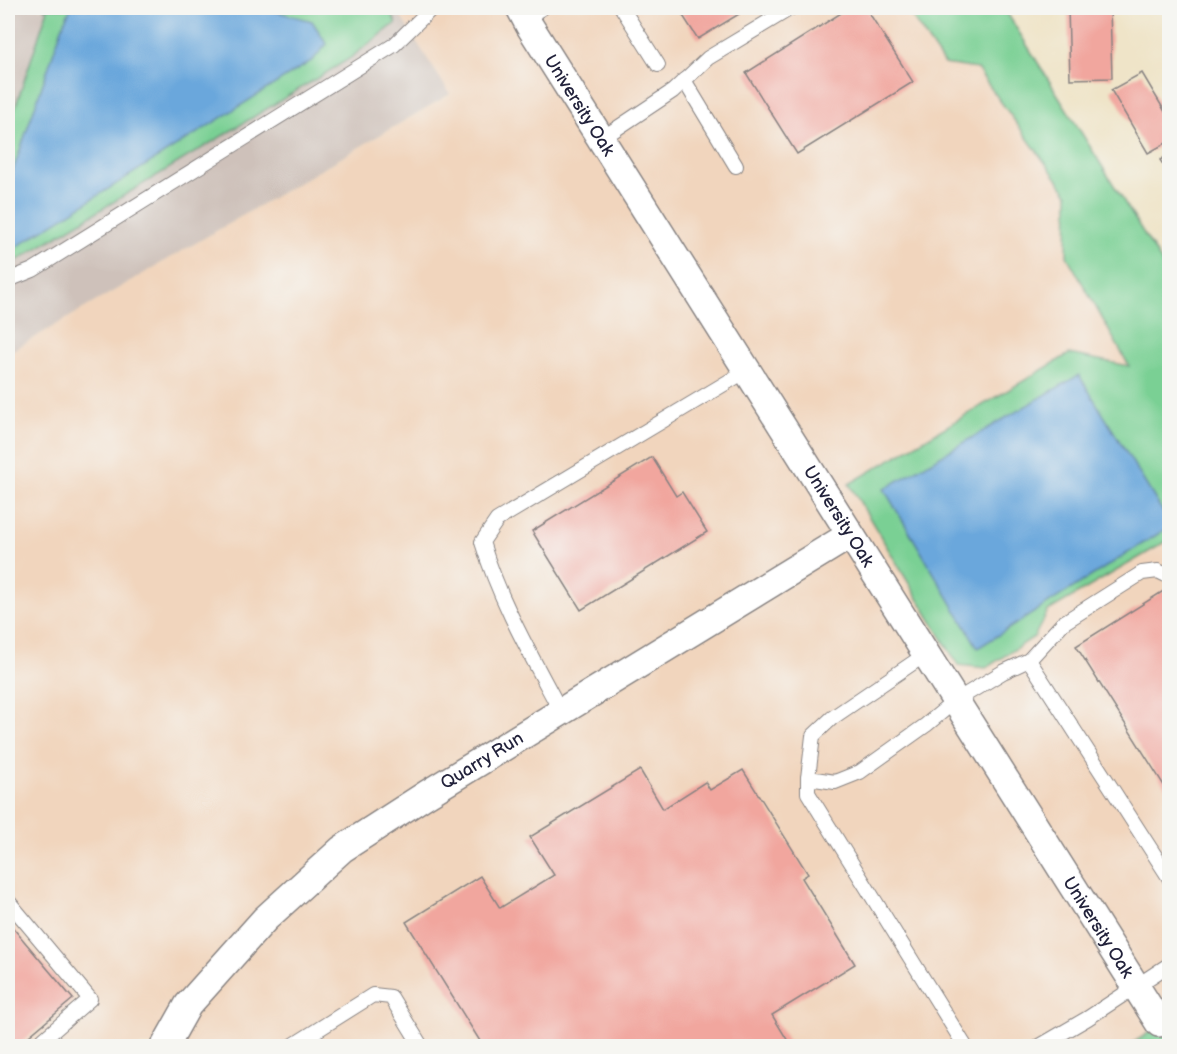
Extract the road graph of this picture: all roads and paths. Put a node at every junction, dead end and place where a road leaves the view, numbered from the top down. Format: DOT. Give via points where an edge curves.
graph roads {
  1 [pos="432,8"];
  2 [pos="622,8"];
  3 [pos="791,8"];
  4 [pos="529,11"];
  5 [pos="658,65"];
  6 [pos="684,80"];
  7 [pos="601,139"];
  8 [pos="736,166"];
  9 [pos="8,280"];
  10 [pos="746,370"];
  11 [pos="850,535"];
  12 [pos="1170,577"];
  13 [pos="926,654"];
  14 [pos="1029,660"];
  15 [pos="955,701"];
  16 [pos="561,712"];
  17 [pos="808,778"];
  18 [pos="1170,879"];
  19 [pos="8,901"];
  20 [pos="1170,964"];
  21 [pos="1136,986"];
  22 [pos="1159,1023"];
  23 [pos="36,1047"];
  24 [pos="165,1047"];
  25 [pos="292,1047"];
  26 [pos="421,1047"];
  27 [pos="965,1047"];
  28 [pos="1040,1047"];
  1 -- 9 [label="lane" via="394,45 33,270"];
  2 -- 5 [label="lane"];
  3 -- 6 [label="lane" via="708,58"];
  4 -- 7 [label="street, University Oak"];
  6 -- 7 [label="lane"];
  6 -- 8 [label="lane"];
  7 -- 10 [label="street, University Oak"];
  10 -- 11 [label="street, University Oak"];
  10 -- 16 [label="lane" via="497,520 482,543 508,609"];
  11 -- 13 [label="street, University Oak"];
  11 -- 16 [label="street, Quarry Run"];
  12 -- 14 [label="lane" via="1158,571 1142,573 1063,623"];
  13 -- 15 [label="street, University Oak"];
  13 -- 17 [label="lane" via="831,718 813,736"];
  14 -- 15 [label="lane"];
  14 -- 18 [label="lane"];
  15 -- 17 [label="lane" via="860,772 835,782"];
  15 -- 21 [label="street, University Oak"];
  16 -- 24 [label="street, Quarry Run" via="342,849 265,920 188,1005"];
  17 -- 27 [label="lane" via="808,793"];
  19 -- 23 [label="lane" via="90,999"];
  20 -- 21 [label="lane"];
  21 -- 22 [label="street, University Oak"];
  21 -- 28 [label="lane"];
  25 -- 26 [label="lane" via="374,995 391,997"];
}
